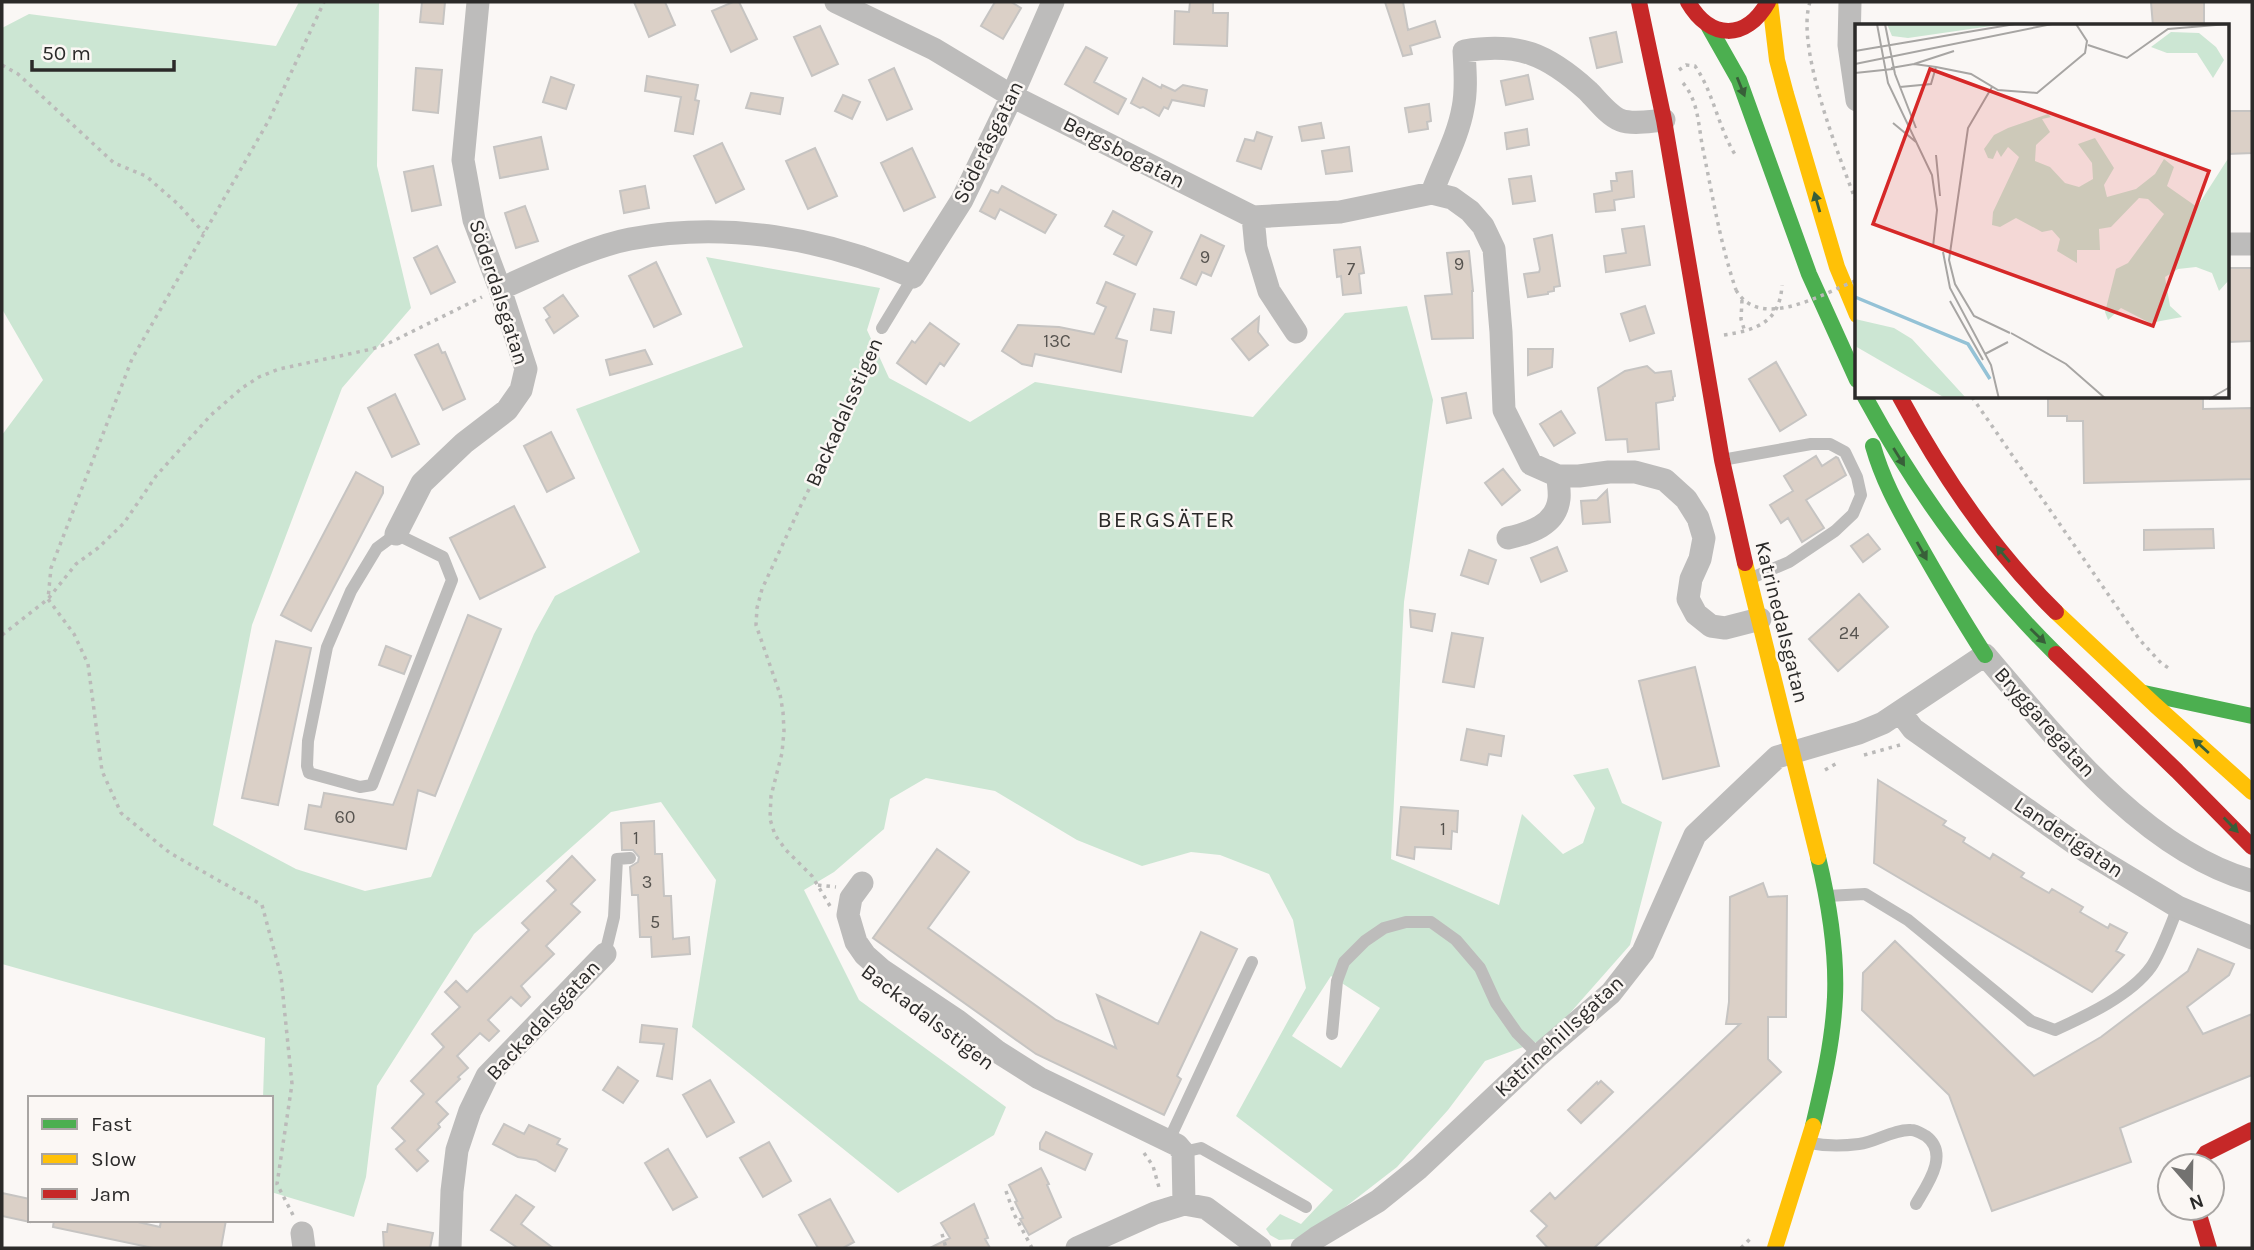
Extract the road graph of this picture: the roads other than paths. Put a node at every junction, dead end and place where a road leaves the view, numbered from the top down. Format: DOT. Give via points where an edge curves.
graph roads {
  1 [pos="478,2"];
  2 [pos="836,2"];
  3 [pos="1053,2"];
  4 [pos="1639,2"];
  5 [pos="1689,2"];
  6 [pos="1769,2"];
  7 [pos="1850,2"];
  8 [pos="1709,27"];
  9 [pos="1855,86"];
  10 [pos="1012,96"];
  11 [pos="1664,120"];
  12 [pos="1432,192"];
  13 [pos="1253,217"];
  14 [pos="2230,244"];
  15 [pos="2252,244"];
  16 [pos="913,277"];
  17 [pos="500,289"];
  18 [pos="1855,310"];
  19 [pos="882,328"];
  20 [pos="1296,332"];
  21 [pos="1855,378"];
  22 [pos="1861,399"];
  23 [pos="1866,399"];
  24 [pos="1900,399"];
  25 [pos="1722,460"];
  26 [pos="1558,476"];
  27 [pos="396,534"];
  28 [pos="1508,538"];
  29 [pos="1749,579"];
  30 [pos="1759,619"];
  31 [pos="1985,654"];
  32 [pos="2140,692"];
  33 [pos="1901,713"];
  34 [pos="2252,716"];
  35 [pos="1794,753"];
  36 [pos="2252,792"];
  37 [pos="2252,847"];
  38 [pos="630,858"];
  39 [pos="2252,881"];
  40 [pos="862,883"];
  41 [pos="1827,897"];
  42 [pos="2178,907"];
  43 [pos="2252,938"];
  44 [pos="605,954"];
  45 [pos="1252,962"];
  46 [pos="1332,1034"];
  47 [pos="1539,1055"];
  48 [pos="2252,1130"];
  49 [pos="1809,1143"];
  50 [pos="1176,1146"];
  51 [pos="2208,1152"];
  52 [pos="1184,1204"];
  53 [pos="1916,1204"];
  54 [pos="1306,1207"];
  55 [pos="2201,1222"];
  56 [pos="1089,1246"];
  57 [pos="450,1248"];
  58 [pos="1259,1248"];
  59 [pos="1302,1248"];
  60 [pos="1775,1248"];
  61 [pos="2209,1248"];
  1 -- 17 [label="street, Söderdalsgatan" via="463,160 474,220"];
  2 -- 10 [label="street, Bergsbogatan" via="934,48"];
  3 -- 10 [label="street, Söderåsgatan"];
  4 -- 11 [label="main road, Katrinedalsgatan" via="1665,79"];
  5 -- 8 [label="main road"];
  6 -- 8 [label="main road" via="1746,27 1728,32"];
  18 -- 6 [label="main road, one-way" via="1786,94"];
  7 -- 9 [label="street" via="1849,45"];
  8 -- 21 [label="main road, one-way" via="1739,80 1809,274"];
  10 -- 13 [label="street, Bergsbogatan"];
  10 -- 16 [label="street, Söderåsgatan" via="962,200"];
  11 -- 12 [label="street" via="1630,123 1617,119 1569,75 1538,56 1493,47 1464,51 1463,108"];
  11 -- 25 [label="main road, Katrinedalsgatan"];
  12 -- 13 [label="street, Bergsbogatan" via="1340,212"];
  12 -- 26 [label="street" via="1471,211 1494,249 1504,411 1531,464"];
  13 -- 20 [label="street" via="1256,248 1269,291"];
  14 -- 15 [label="street"];
  16 -- 17 [label="street" via="824,246 757,233 684,233 629,239"];
  16 -- 19 [label="lane, Backadalsstigen"];
  17 -- 27 [label="street, Söderdalsgatan" via="526,369 521,390 507,410 422,483"];
  22 -- 31 [label="main road, one-way" via="1877,459 1896,503"];
  23 -- 37 [label="main road, one-way" via="1927,499 2030,628"];
  32 -- 24 [label="main road, one-way" via="2055,612 2003,554 1922,441"];
  25 -- 29 [label="main road, Katrinedalsgatan"];
  25 -- 29 [label="lane" via="1830,444 1845,452 1857,477 1861,495 1853,514 1836,531 1789,562"];
  26 -- 28 [label="street" via="1554,514 1542,527"];
  26 -- 30 [label="street" via="1635,472 1665,480 1686,499 1704,538 1688,598 1696,614 1711,626 1725,628"];
  27 -- 27 [label="lane" via="376,548 338,618 327,647 308,741 309,773 360,787 372,785 452,580 443,558"];
  29 -- 30 [label="main road, Katrinedalsgatan"];
  30 -- 35 [label="main road, Katrinedalsgatan"];
  31 -- 33 [label="street, Bryggaregatan"];
  31 -- 39 [label="street, Bryggaregatan" via="2074,758 2124,806 2180,847"];
  32 -- 34 [label="main road"];
  36 -- 32 [label="main road, one-way"];
  33 -- 35 [label="street, Bryggaregatan" via="1859,733"];
  33 -- 42 [label="street, Landerigatan" via="1913,729 2087,852"];
  35 -- 41 [label="main road, Katrinedalsgatan"];
  35 -- 47 [label="street, Katrinehillsgatan" via="1777,757 1695,835 1643,952 1611,993"];
  38 -- 44 [label="lane" via="617,859 614,917"];
  40 -- 50 [label="street, Backadalsstigen" via="851,898 848,915 856,942 882,970 1039,1078"];
  41 -- 42 [label="lane" via="1865,894 1908,920 2031,1021 2055,1030 2127,991 2151,967"];
  41 -- 49 [label="main road, Katrinedalsgatan" via="1835,996 1827,1064"];
  42 -- 43 [label="street, Landerigatan"];
  44 -- 57 [label="street, Backadalsgatan" via="487,1076 457,1150"];
  45 -- 50 [label="lane"];
  46 -- 47 [label="lane" via="1337,981 1344,962 1384,928 1431,922 1456,940 1480,968 1496,1003"];
  47 -- 59 [label="street, Katrinehillsgatan" via="1419,1168 1378,1201"];
  48 -- 51 [label="main road"];
  49 -- 53 [label="lane" via="1860,1144 1911,1130 1921,1133 1931,1140 1937,1160"];
  49 -- 60 [label="main road, Katrinedalsgatan"];
  50 -- 52 [label="street"];
  50 -- 54 [label="lane" via="1201,1148"];
  52 -- 56 [label="street"];
  52 -- 58 [label="street" via="1206,1208"];
  55 -- 61 [label="main road"];
}
